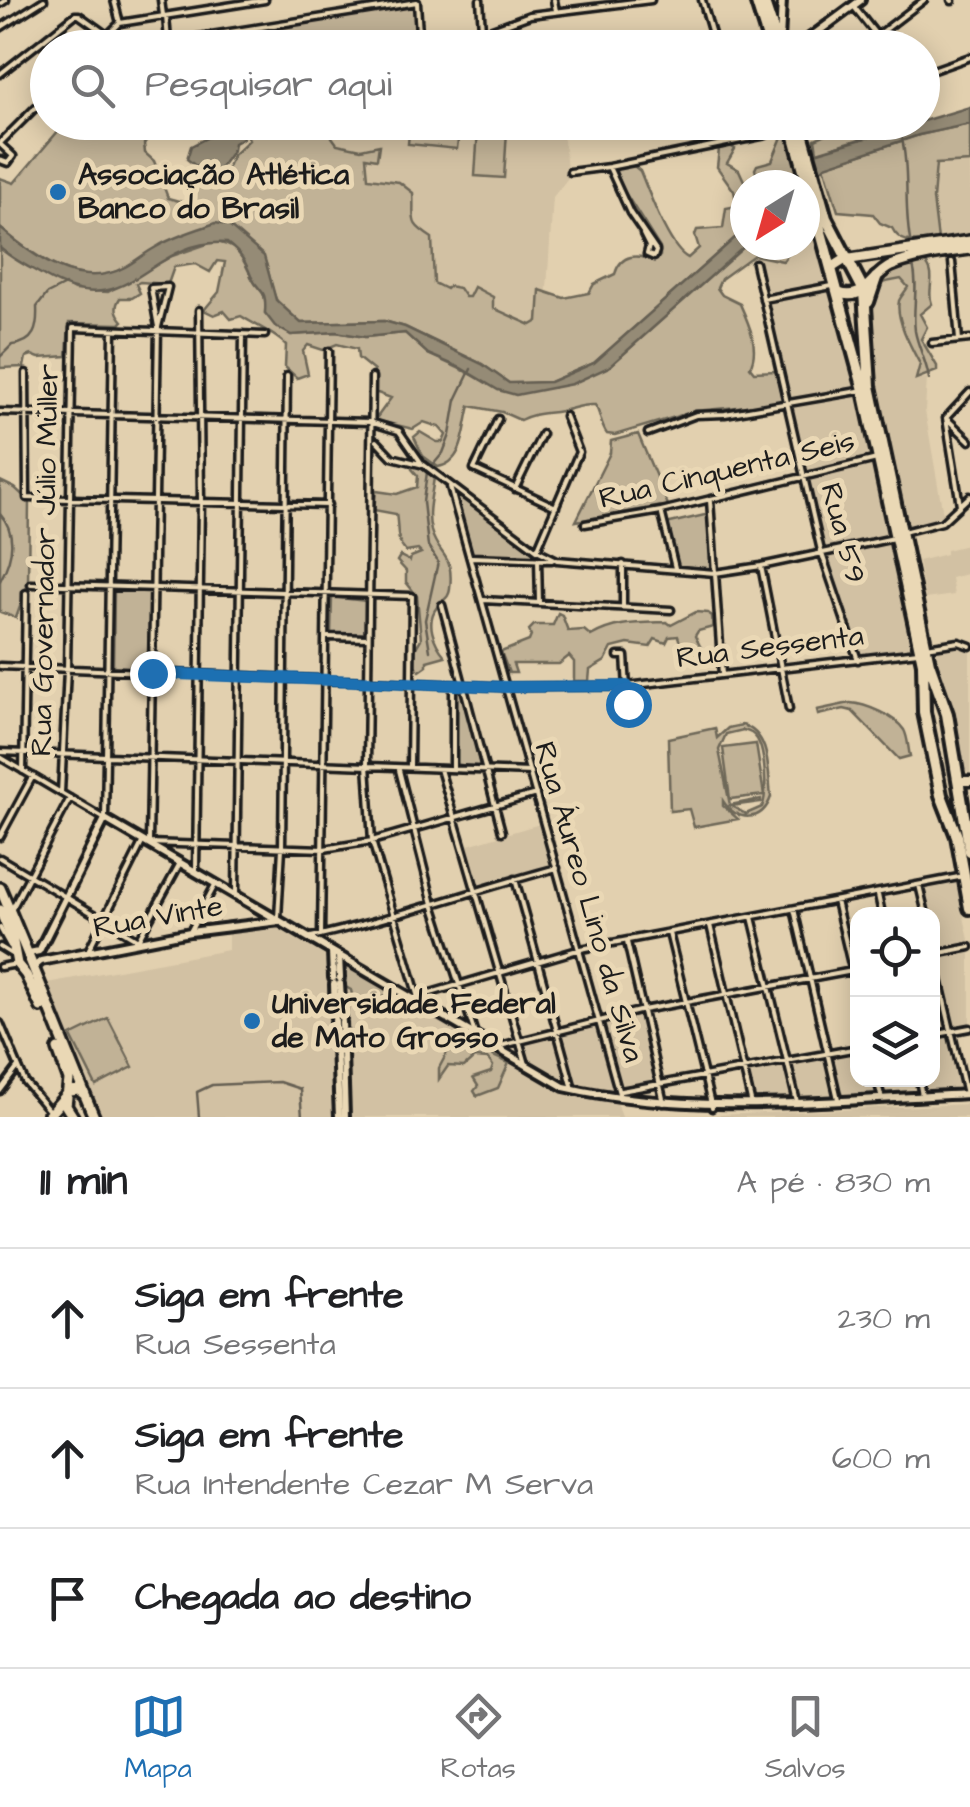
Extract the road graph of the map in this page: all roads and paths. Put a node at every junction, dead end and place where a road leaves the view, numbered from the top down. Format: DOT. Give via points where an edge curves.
graph roads {
  1 [pos="6,0"];
  2 [pos="44,0"];
  3 [pos="114,0"];
  4 [pos="161,0"];
  5 [pos="265,0"];
  6 [pos="480,0"];
  7 [pos="554,0"];
  8 [pos="651,0"];
  9 [pos="702,0"];
  10 [pos="756,0"];
  11 [pos="764,0"];
  12 [pos="782,0"];
  13 [pos="861,0"];
  14 [pos="924,0"];
  15 [pos="417,1"];
  16 [pos="0,4"];
  17 [pos="853,6"];
  18 [pos="556,11"];
  19 [pos="164,16"];
  20 [pos="120,23"];
  21 [pos="0,28"];
  22 [pos="57,30"];
  23 [pos="100,30"];
  24 [pos="112,30"];
  25 [pos="166,30"];
  26 [pos="241,30"];
  27 [pos="419,30"];
  28 [pos="482,30"];
  29 [pos="488,30"];
  30 [pos="711,30"];
  31 [pos="770,30"];
  32 [pos="773,30"];
  33 [pos="779,30"];
  34 [pos="820,30"];
  35 [pos="872,30"];
  36 [pos="885,30"];
  37 [pos="30,51"];
  38 [pos="970,58"];
  39 [pos="940,68"];
  40 [pos="0,74"];
  41 [pos="30,113"];
  42 [pos="743,140"];
  43 [pos="799,141"];
  44 [pos="0,143"];
  45 [pos="0,160"];
  46 [pos="609,168"];
  47 [pos="808,170"];
  48 [pos="570,172"];
  49 [pos="820,208"];
  50 [pos="820,213"];
  51 [pos="644,234"];
  52 [pos="970,241"];
  53 [pos="942,245"];
  54 [pos="970,249"];
  55 [pos="847,254"];
  56 [pos="863,258"];
  57 [pos="919,258"];
  58 [pos="755,262"];
  59 [pos="952,262"];
  60 [pos="833,267"];
  61 [pos="876,278"];
  62 [pos="838,289"];
  63 [pos="864,291"];
  64 [pos="763,300"];
  65 [pos="199,310"];
  66 [pos="866,312"];
  67 [pos="113,330"];
  68 [pos="158,330"];
  69 [pos="200,333"];
  70 [pos="243,334"];
  71 [pos="265,335"];
  72 [pos="970,339"];
  73 [pos="960,340"];
  74 [pos="932,343"];
  75 [pos="329,351"];
  76 [pos="26,373"];
  77 [pos="287,376"];
  78 [pos="372,378"];
  79 [pos="864,390"];
  80 [pos="970,392"];
  81 [pos="788,405"];
  82 [pos="0,412"];
  83 [pos="26,413"];
  84 [pos="72,414"];
  85 [pos="112,416"];
  86 [pos="155,416"];
  87 [pos="564,416"];
  88 [pos="200,418"];
  89 [pos="946,418"];
  90 [pos="244,419"];
  91 [pos="498,419"];
  92 [pos="286,421"];
  93 [pos="328,422"];
  94 [pos="370,422"];
  95 [pos="387,428"];
  96 [pos="648,433"];
  97 [pos="542,434"];
  98 [pos="970,440"];
  99 [pos="375,441"];
  100 [pos="878,458"];
  101 [pos="423,465"];
  102 [pos="804,475"];
  103 [pos="450,487"];
  104 [pos="515,488"];
  105 [pos="970,496"];
  106 [pos="70,499"];
  107 [pos="112,500"];
  108 [pos="710,500"];
  109 [pos="154,501"];
  110 [pos="201,502"];
  111 [pos="242,503"];
  112 [pos="285,504"];
  113 [pos="962,504"];
  114 [pos="328,505"];
  115 [pos="970,505"];
  116 [pos="556,507"];
  117 [pos="660,511"];
  118 [pos="585,524"];
  119 [pos="899,534"];
  120 [pos="538,550"];
  121 [pos="821,552"];
  122 [pos="470,557"];
  123 [pos="538,559"];
  124 [pos="556,560"];
  125 [pos="623,564"];
  126 [pos="761,566"];
  127 [pos="675,568"];
  128 [pos="715,572"];
  129 [pos="31,584"];
  130 [pos="68,584"];
  131 [pos="111,585"];
  132 [pos="155,586"];
  133 [pos="200,588"];
  134 [pos="241,590"];
  135 [pos="285,592"];
  136 [pos="26,593"];
  137 [pos="327,596"];
  138 [pos="369,596"];
  139 [pos="483,600"];
  140 [pos="539,602"];
  141 [pos="442,606"];
  142 [pos="623,606"];
  143 [pos="671,610"];
  144 [pos="327,637"];
  145 [pos="368,638"];
  146 [pos="970,646"];
  147 [pos="922,650"];
  148 [pos="618,656"];
  149 [pos="858,660"];
  150 [pos="0,666"];
  151 [pos="24,667"];
  152 [pos="781,668"];
  153 [pos="67,669"];
  154 [pos="110,670"];
  155 [pos="152,673"];
  156 [pos="198,674"];
  157 [pos="722,674"];
  158 [pos="240,676"];
  159 [pos="284,678"];
  160 [pos="326,680"];
  161 [pos="370,682"];
  162 [pos="412,683"];
  163 [pos="453,685"];
  164 [pos="462,686"];
  165 [pos="627,686"];
  166 [pos="506,687"];
  167 [pos="628,704"];
  168 [pos="789,708"];
  169 [pos="924,712"];
  170 [pos="947,714"];
  171 [pos="22,752"];
  172 [pos="0,754"];
  173 [pos="64,754"];
  174 [pos="106,757"];
  175 [pos="152,759"];
  176 [pos="198,760"];
  177 [pos="238,762"];
  178 [pos="283,764"];
  179 [pos="324,764"];
  180 [pos="367,765"];
  181 [pos="410,767"];
  182 [pos="398,768"];
  183 [pos="440,769"];
  184 [pos="453,769"];
  185 [pos="23,770"];
  186 [pos="485,770"];
  187 [pos="530,772"];
  188 [pos="33,776"];
  189 [pos="959,779"];
  190 [pos="61,793"];
  191 [pos="536,794"];
  192 [pos="70,798"];
  193 [pos="494,805"];
  194 [pos="453,816"];
  195 [pos="106,819"];
  196 [pos="413,829"];
  197 [pos="502,832"];
  198 [pos="0,837"];
  199 [pos="372,841"];
  200 [pos="146,842"];
  201 [pos="196,843"];
  202 [pos="236,846"];
  203 [pos="282,848"];
  204 [pos="324,849"];
  205 [pos="970,851"];
  206 [pos="0,858"];
  207 [pos="180,863"];
  208 [pos="556,868"];
  209 [pos="196,872"];
  210 [pos="29,875"];
  211 [pos="964,876"];
  212 [pos="515,879"];
  213 [pos="216,883"];
  214 [pos="920,885"];
  215 [pos="0,888"];
  216 [pos="476,890"];
  217 [pos="877,893"];
  218 [pos="236,894"];
  219 [pos="66,896"];
  220 [pos="836,901"];
  221 [pos="434,904"];
  222 [pos="880,907"];
  223 [pos="925,907"];
  224 [pos="970,908"];
  225 [pos="794,909"];
  226 [pos="5,911"];
  227 [pos="394,916"];
  228 [pos="752,917"];
  229 [pos="278,918"];
  230 [pos="105,919"];
  231 [pos="290,925"];
  232 [pos="710,925"];
  233 [pos="0,928"];
  234 [pos="190,932"];
  235 [pos="669,933"];
  236 [pos="323,935"];
  237 [pos="310,938"];
  238 [pos="626,940"];
  239 [pos="140,941"];
  240 [pos="323,945"];
  241 [pos="0,947"];
  242 [pos="970,947"];
  243 [pos="581,949"];
  244 [pos="940,951"];
  245 [pos="850,952"];
  246 [pos="87,953"];
  247 [pos="336,953"];
  248 [pos="29,954"];
  249 [pos="15,956"];
  250 [pos="538,960"];
  251 [pos="36,966"];
  252 [pos="0,967"];
  253 [pos="850,971"];
  254 [pos="498,972"];
  255 [pos="26,974"];
  256 [pos="810,978"];
  257 [pos="940,980"];
  258 [pos="458,984"];
  259 [pos="768,986"];
  260 [pos="726,994"];
  261 [pos="418,999"];
  262 [pos="685,1002"];
  263 [pos="643,1010"];
  264 [pos="600,1020"];
  265 [pos="0,1023"];
  266 [pos="970,1028"];
  267 [pos="558,1030"];
  268 [pos="953,1032"];
  269 [pos="475,1034"];
  270 [pos="940,1034"];
  271 [pos="520,1040"];
  272 [pos="496,1047"];
  273 [pos="850,1049"];
  274 [pos="828,1053"];
  275 [pos="786,1060"];
  276 [pos="526,1064"];
  277 [pos="18,1066"];
  278 [pos="744,1069"];
  279 [pos="704,1076"];
  280 [pos="660,1082"];
  281 [pos="879,1087"];
  282 [pos="920,1087"];
  283 [pos="574,1090"];
  284 [pos="0,1091"];
  285 [pos="620,1094"];
  286 [pos="968,1094"];
  287 [pos="66,1095"];
  288 [pos="922,1096"];
  289 [pos="882,1099"];
  290 [pos="839,1101"];
  291 [pos="664,1103"];
  292 [pos="798,1103"];
  293 [pos="752,1106"];
  294 [pos="90,1107"];
  295 [pos="712,1108"];
  296 [pos="48,1114"];
  297 [pos="73,1117"];
  298 [pos="82,1117"];
  299 [pos="342,1117"];
  1 -- 16 [label="street"];
  2 -- 21 [label="street"];
  3 -- 20 [label="street"];
  4 -- 19 [label="street"];
  5 -- 19 [label="street"];
  6 -- 28 [label="street"];
  7 -- 18 [label="street"];
  8 -- 18 [label="street"];
  9 -- 30 [label="street"];
  10 -- 31 [label="highway"];
  11 -- 32 [label="highway"];
  12 -- 33 [label="street"];
  13 -- 17 [label="street"];
  14 -- 36 [label="street"];
  15 -- 26 [label="street"];
  15 -- 27 [label="street"];
  17 -- 34 [label="street"];
  17 -- 35 [label="street"];
  18 -- 29 [label="street"];
  19 -- 20 [label="street"];
  19 -- 25 [label="street"];
  20 -- 24 [label="street"];
  22 -- 23 [label="street" via="76,15"];
  37 -- 40 [label="street"];
  38 -- 39 [label="street"];
  41 -- 44 [label="street"];
  42 -- 46 [label="street"];
  43 -- 47 [label="highway"];
  44 -- 45 [label="street" via="13,156 8,163"];
  46 -- 48 [label="street"];
  46 -- 51 [label="street"];
  49 -- 55 [label="highway"];
  50 -- 60 [label="highway"];
  52 -- 53 [label="main road"];
  53 -- 56 [label="main road"];
  53 -- 57 [label="main road"];
  54 -- 57 [label="main road"];
  55 -- 56 [label="highway"];
  55 -- 60 [label="main road"];
  55 -- 63 [label="highway"];
  57 -- 61 [label="main road"];
  58 -- 64 [label="street, Rua 59"];
  59 -- 73 [label="street"];
  60 -- 62 [label="highway"];
  61 -- 63 [label="main road"];
  61 -- 66 [label="highway"];
  62 -- 63 [label="main road" via="853,297"];
  62 -- 64 [label="street"];
  62 -- 79 [label="highway"];
  63 -- 66 [label="highway"];
  64 -- 81 [label="street, Rua 59"];
  65 -- 69 [label="street"];
  66 -- 119 [label="highway" via="870,386"];
  67 -- 68 [label="street"];
  67 -- 84 [label="street, Rua Governador Júlio Müller" via="73,328"];
  67 -- 85 [label="street"];
  68 -- 68 [label="street" via="151,288 168,287 161,314"];
  68 -- 69 [label="street"];
  68 -- 86 [label="street"];
  69 -- 70 [label="street"];
  69 -- 88 [label="street"];
  70 -- 71 [label="street"];
  70 -- 90 [label="street"];
  72 -- 73 [label="street"];
  73 -- 74 [label="street"];
  75 -- 93 [label="street"];
  76 -- 83 [label="street"];
  77 -- 92 [label="street"];
  78 -- 94 [label="street"];
  79 -- 81 [label="street"];
  79 -- 100 [label="highway"];
  80 -- 89 [label="street"];
  81 -- 96 [label="street" via="696,414"];
  81 -- 102 [label="street, Rua 59"];
  82 -- 83 [label="street"];
  83 -- 84 [label="street"];
  83 -- 106 [label="street" via="27,498"];
  84 -- 85 [label="street"];
  84 -- 106 [label="street, Rua Governador Júlio Müller"];
  85 -- 86 [label="street"];
  85 -- 107 [label="street"];
  86 -- 88 [label="street"];
  86 -- 109 [label="street"];
  87 -- 116 [label="street" via="579,452"];
  88 -- 90 [label="street"];
  88 -- 110 [label="street"];
  89 -- 98 [label="street"];
  89 -- 113 [label="street"];
  90 -- 92 [label="street"];
  90 -- 111 [label="street"];
  91 -- 104 [label="street" via="474,468"];
  92 -- 93 [label="street"];
  92 -- 112 [label="street"];
  93 -- 94 [label="street"];
  93 -- 114 [label="street"];
  94 -- 95 [label="street"];
  94 -- 99 [label="street"];
  95 -- 99 [label="street"];
  95 -- 101 [label="street" via="406,436"];
  97 -- 104 [label="street"];
  99 -- 101 [label="street" via="386,454"];
  99 -- 138 [label="street"];
  100 -- 102 [label="street, Rua Cinquenta Seis"];
  100 -- 119 [label="highway"];
  101 -- 103 [label="street"];
  102 -- 108 [label="street, Rua Cinquenta Seis"];
  102 -- 121 [label="street, Rua 59"];
  103 -- 120 [label="street"];
  103 -- 122 [label="street, Rua Áureo Lino da Silva"];
  104 -- 116 [label="street"];
  105 -- 113 [label="street"];
  106 -- 107 [label="street"];
  106 -- 130 [label="street, Rua Governador Júlio Müller"];
  107 -- 109 [label="street"];
  107 -- 131 [label="street"];
  108 -- 117 [label="street, Rua Cinquenta Seis"];
  108 -- 128 [label="street"];
  109 -- 110 [label="street"];
  109 -- 132 [label="street"];
  110 -- 111 [label="street"];
  110 -- 133 [label="street"];
  111 -- 112 [label="street"];
  111 -- 134 [label="street"];
  112 -- 114 [label="street"];
  112 -- 135 [label="street"];
  113 -- 115 [label="street"];
  113 -- 119 [label="street" via="942,522"];
  114 -- 137 [label="street"];
  116 -- 120 [label="street"];
  117 -- 118 [label="street, Rua Cinquenta Seis"];
  117 -- 127 [label="street"];
  119 -- 121 [label="street"];
  119 -- 147 [label="highway"];
  120 -- 124 [label="street"];
  121 -- 126 [label="street"];
  121 -- 149 [label="street, Rua 59"];
  122 -- 123 [label="street"];
  122 -- 139 [label="street, Rua Áureo Lino da Silva"];
  123 -- 124 [label="street"];
  123 -- 140 [label="street"];
  124 -- 125 [label="street"];
  125 -- 127 [label="street"];
  125 -- 142 [label="street"];
  126 -- 128 [label="street"];
  126 -- 152 [label="street"];
  127 -- 128 [label="street"];
  128 -- 157 [label="street"];
  129 -- 130 [label="street"];
  130 -- 131 [label="street"];
  130 -- 153 [label="street, Rua Governador Júlio Müller"];
  131 -- 132 [label="street"];
  131 -- 154 [label="street"];
  132 -- 133 [label="street"];
  132 -- 155 [label="street"];
  133 -- 134 [label="street"];
  133 -- 156 [label="street"];
  134 -- 135 [label="street"];
  134 -- 158 [label="street"];
  135 -- 137 [label="street"];
  135 -- 159 [label="street"];
  136 -- 151 [label="street"];
  137 -- 138 [label="street"];
  137 -- 144 [label="street"];
  138 -- 145 [label="street"];
  138 -- 162 [label="street" via="412,596"];
  139 -- 140 [label="street"];
  139 -- 166 [label="street, Rua Áureo Lino da Silva"];
  140 -- 142 [label="street"];
  141 -- 164 [label="street"];
  142 -- 143 [label="street"];
  144 -- 145 [label="street"];
  144 -- 160 [label="street"];
  145 -- 161 [label="street"];
  146 -- 147 [label="street, Rua Sessenta"];
  147 -- 149 [label="street, Rua Sessenta"];
  147 -- 169 [label="highway"];
  147 -- 170 [label="highway"];
  148 -- 165 [label="street" via="625,656"];
  149 -- 152 [label="street, Rua Sessenta"];
  150 -- 151 [label="street, Rua Sessenta"];
  151 -- 153 [label="street, Rua Sessenta"];
  151 -- 171 [label="street"];
  152 -- 157 [label="street, Rua Sessenta"];
  152 -- 168 [label="street"];
  153 -- 154 [label="street, Rua Sessenta"];
  153 -- 173 [label="street, Rua Governador Júlio Müller"];
  154 -- 155 [label="street, Rua Sessenta"];
  154 -- 174 [label="street"];
  155 -- 156 [label="street, Rua Sessenta"];
  155 -- 175 [label="street"];
  156 -- 158 [label="street, Rua Sessenta"];
  156 -- 176 [label="street"];
  157 -- 165 [label="street, Rua Sessenta"];
  158 -- 159 [label="street, Rua Sessenta"];
  158 -- 177 [label="street"];
  159 -- 160 [label="street, Rua Sessenta"];
  159 -- 178 [label="street"];
  160 -- 161 [label="street, Rua Sessenta"];
  160 -- 179 [label="street"];
  161 -- 162 [label="street, Rua Sessenta"];
  161 -- 180 [label="street"];
  162 -- 163 [label="street, Rua Sessenta"];
  162 -- 181 [label="street"];
  163 -- 164 [label="street, Rua Sessenta"];
  163 -- 184 [label="street"];
  164 -- 166 [label="street, Rua Sessenta"];
  164 -- 186 [label="street"];
  165 -- 166 [label="street, Rua Sessenta"];
  165 -- 167 [label="street"];
  166 -- 187 [label="street, Rua Áureo Lino da Silva"];
  169 -- 170 [label="highway" via="934,704"];
  169 -- 189 [label="highway"];
  170 -- 189 [label="highway"];
  171 -- 172 [label="street"];
  171 -- 173 [label="street"];
  171 -- 185 [label="street"];
  172 -- 185 [label="street"];
  173 -- 174 [label="street"];
  173 -- 190 [label="street, Rua Governador Júlio Müller"];
  174 -- 175 [label="street"];
  174 -- 195 [label="street"];
  175 -- 176 [label="street"];
  175 -- 200 [label="street"];
  176 -- 177 [label="street"];
  176 -- 201 [label="street"];
  177 -- 178 [label="street"];
  177 -- 202 [label="street"];
  178 -- 179 [label="street"];
  178 -- 203 [label="street"];
  179 -- 180 [label="street"];
  179 -- 204 [label="street"];
  180 -- 182 [label="street"];
  180 -- 199 [label="street"];
  181 -- 182 [label="street"];
  181 -- 183 [label="street"];
  182 -- 196 [label="street"];
  183 -- 184 [label="street"];
  183 -- 194 [label="street"];
  184 -- 186 [label="street"];
  185 -- 188 [label="street"];
  186 -- 187 [label="street"];
  186 -- 193 [label="street"];
  187 -- 191 [label="street, Rua Áureo Lino da Silva"];
  188 -- 190 [label="street"];
  188 -- 198 [label="street"];
  189 -- 205 [label="highway"];
  189 -- 211 [label="highway" via="941,795"];
  190 -- 192 [label="street"];
  191 -- 193 [label="street"];
  191 -- 208 [label="street, Rua Áureo Lino da Silva"];
  192 -- 195 [label="street"];
  192 -- 210 [label="street"];
  193 -- 194 [label="street"];
  193 -- 197 [label="street"];
  194 -- 196 [label="street"];
  194 -- 216 [label="street"];
  195 -- 200 [label="street"];
  195 -- 219 [label="street"];
  196 -- 199 [label="street"];
  196 -- 221 [label="street"];
  199 -- 204 [label="street"];
  199 -- 227 [label="street"];
  200 -- 201 [label="street"];
  200 -- 207 [label="street"];
  200 -- 230 [label="street"];
  201 -- 202 [label="street"];
  201 -- 209 [label="street"];
  202 -- 203 [label="street"];
  202 -- 218 [label="street"];
  203 -- 204 [label="street"];
  203 -- 229 [label="street"];
  204 -- 236 [label="street"];
  206 -- 210 [label="street"];
  207 -- 209 [label="street"];
  207 -- 239 [label="street"];
  208 -- 212 [label="street"];
  208 -- 243 [label="street, Rua Áureo Lino da Silva"];
  209 -- 213 [label="street"];
  210 -- 219 [label="street"];
  210 -- 226 [label="street"];
  211 -- 214 [label="street"];
  211 -- 224 [label="highway"];
  212 -- 216 [label="street"];
  212 -- 250 [label="street"];
  213 -- 218 [label="street"];
  213 -- 234 [label="street"];
  214 -- 217 [label="street"];
  214 -- 223 [label="street"];
  215 -- 226 [label="main road"];
  216 -- 221 [label="street"];
  216 -- 254 [label="street"];
  217 -- 220 [label="street"];
  217 -- 222 [label="street"];
  218 -- 229 [label="street"];
  219 -- 230 [label="street"];
  219 -- 248 [label="street" via="39,952"];
  220 -- 225 [label="street"];
  220 -- 245 [label="street"];
  221 -- 227 [label="street"];
  221 -- 258 [label="street"];
  225 -- 228 [label="street"];
  225 -- 256 [label="street"];
  226 -- 248 [label="main road"];
  226 -- 249 [label="main road"];
  227 -- 236 [label="street"];
  227 -- 261 [label="street"];
  228 -- 232 [label="street"];
  228 -- 259 [label="street"];
  229 -- 231 [label="street"];
  230 -- 239 [label="street"];
  230 -- 246 [label="street"];
  231 -- 234 [label="street, Rua Vinte" via="278,920"];
  231 -- 237 [label="street"];
  232 -- 235 [label="street"];
  232 -- 260 [label="street"];
  233 -- 249 [label="street"];
  234 -- 239 [label="street, Rua Vinte"];
  235 -- 238 [label="street"];
  235 -- 262 [label="street"];
  236 -- 237 [label="street"];
  236 -- 240 [label="street"];
  237 -- 240 [label="street"];
  238 -- 243 [label="street"];
  238 -- 263 [label="street"];
  239 -- 246 [label="street, Rua Vinte"];
  240 -- 247 [label="street"];
  241 -- 249 [label="street"];
  242 -- 244 [label="street"];
  243 -- 250 [label="street"];
  243 -- 264 [label="street, Rua Áureo Lino da Silva"];
  246 -- 251 [label="street, Rua Vinte"];
  247 -- 261 [label="street"];
  247 -- 299 [label="street"];
  248 -- 249 [label="main road" via="24,948"];
  248 -- 251 [label="main road"];
  249 -- 252 [label="street"];
  249 -- 255 [label="main road"];
  250 -- 254 [label="street"];
  250 -- 267 [label="street"];
  251 -- 255 [label="main road"];
  251 -- 294 [label="main road"];
  253 -- 256 [label="street"];
  254 -- 258 [label="street"];
  254 -- 271 [label="street"];
  255 -- 287 [label="main road" via="66,1070"];
  256 -- 259 [label="street"];
  256 -- 274 [label="street"];
  257 -- 268 [label="street"];
  258 -- 261 [label="street"];
  258 -- 269 [label="street"];
  259 -- 260 [label="street"];
  259 -- 275 [label="street"];
  260 -- 262 [label="street"];
  260 -- 278 [label="street"];
  261 -- 269 [label="street"];
  262 -- 263 [label="street"];
  262 -- 279 [label="street"];
  263 -- 264 [label="street"];
  263 -- 280 [label="street"];
  264 -- 267 [label="street"];
  264 -- 285 [label="street, Rua Áureo Lino da Silva"];
  265 -- 277 [label="street"];
  266 -- 268 [label="street"];
  267 -- 271 [label="street"];
  267 -- 283 [label="street"];
  268 -- 270 [label="street"];
  268 -- 286 [label="street"];
  269 -- 272 [label="street"];
  271 -- 272 [label="street"];
  271 -- 276 [label="street"];
  272 -- 276 [label="street"];
  273 -- 274 [label="street"];
  274 -- 275 [label="street"];
  274 -- 290 [label="street"];
  275 -- 278 [label="street"];
  275 -- 292 [label="street"];
  276 -- 283 [label="street"];
  277 -- 284 [label="street"];
  277 -- 296 [label="street"];
  278 -- 279 [label="street"];
  278 -- 293 [label="street"];
  279 -- 280 [label="street"];
  279 -- 295 [label="street"];
  280 -- 285 [label="street"];
  280 -- 291 [label="street"];
  281 -- 289 [label="street"];
  282 -- 288 [label="street"];
  283 -- 285 [label="street"];
  285 -- 291 [label="street"];
  286 -- 288 [label="street"];
  287 -- 294 [label="main road" via="76,1090"];
  287 -- 296 [label="main road"];
  287 -- 297 [label="main road"];
  288 -- 289 [label="street"];
  289 -- 290 [label="street"];
  290 -- 292 [label="street"];
  291 -- 295 [label="street"];
  292 -- 293 [label="street"];
  293 -- 295 [label="street"];
  294 -- 298 [label="main road"];
}
